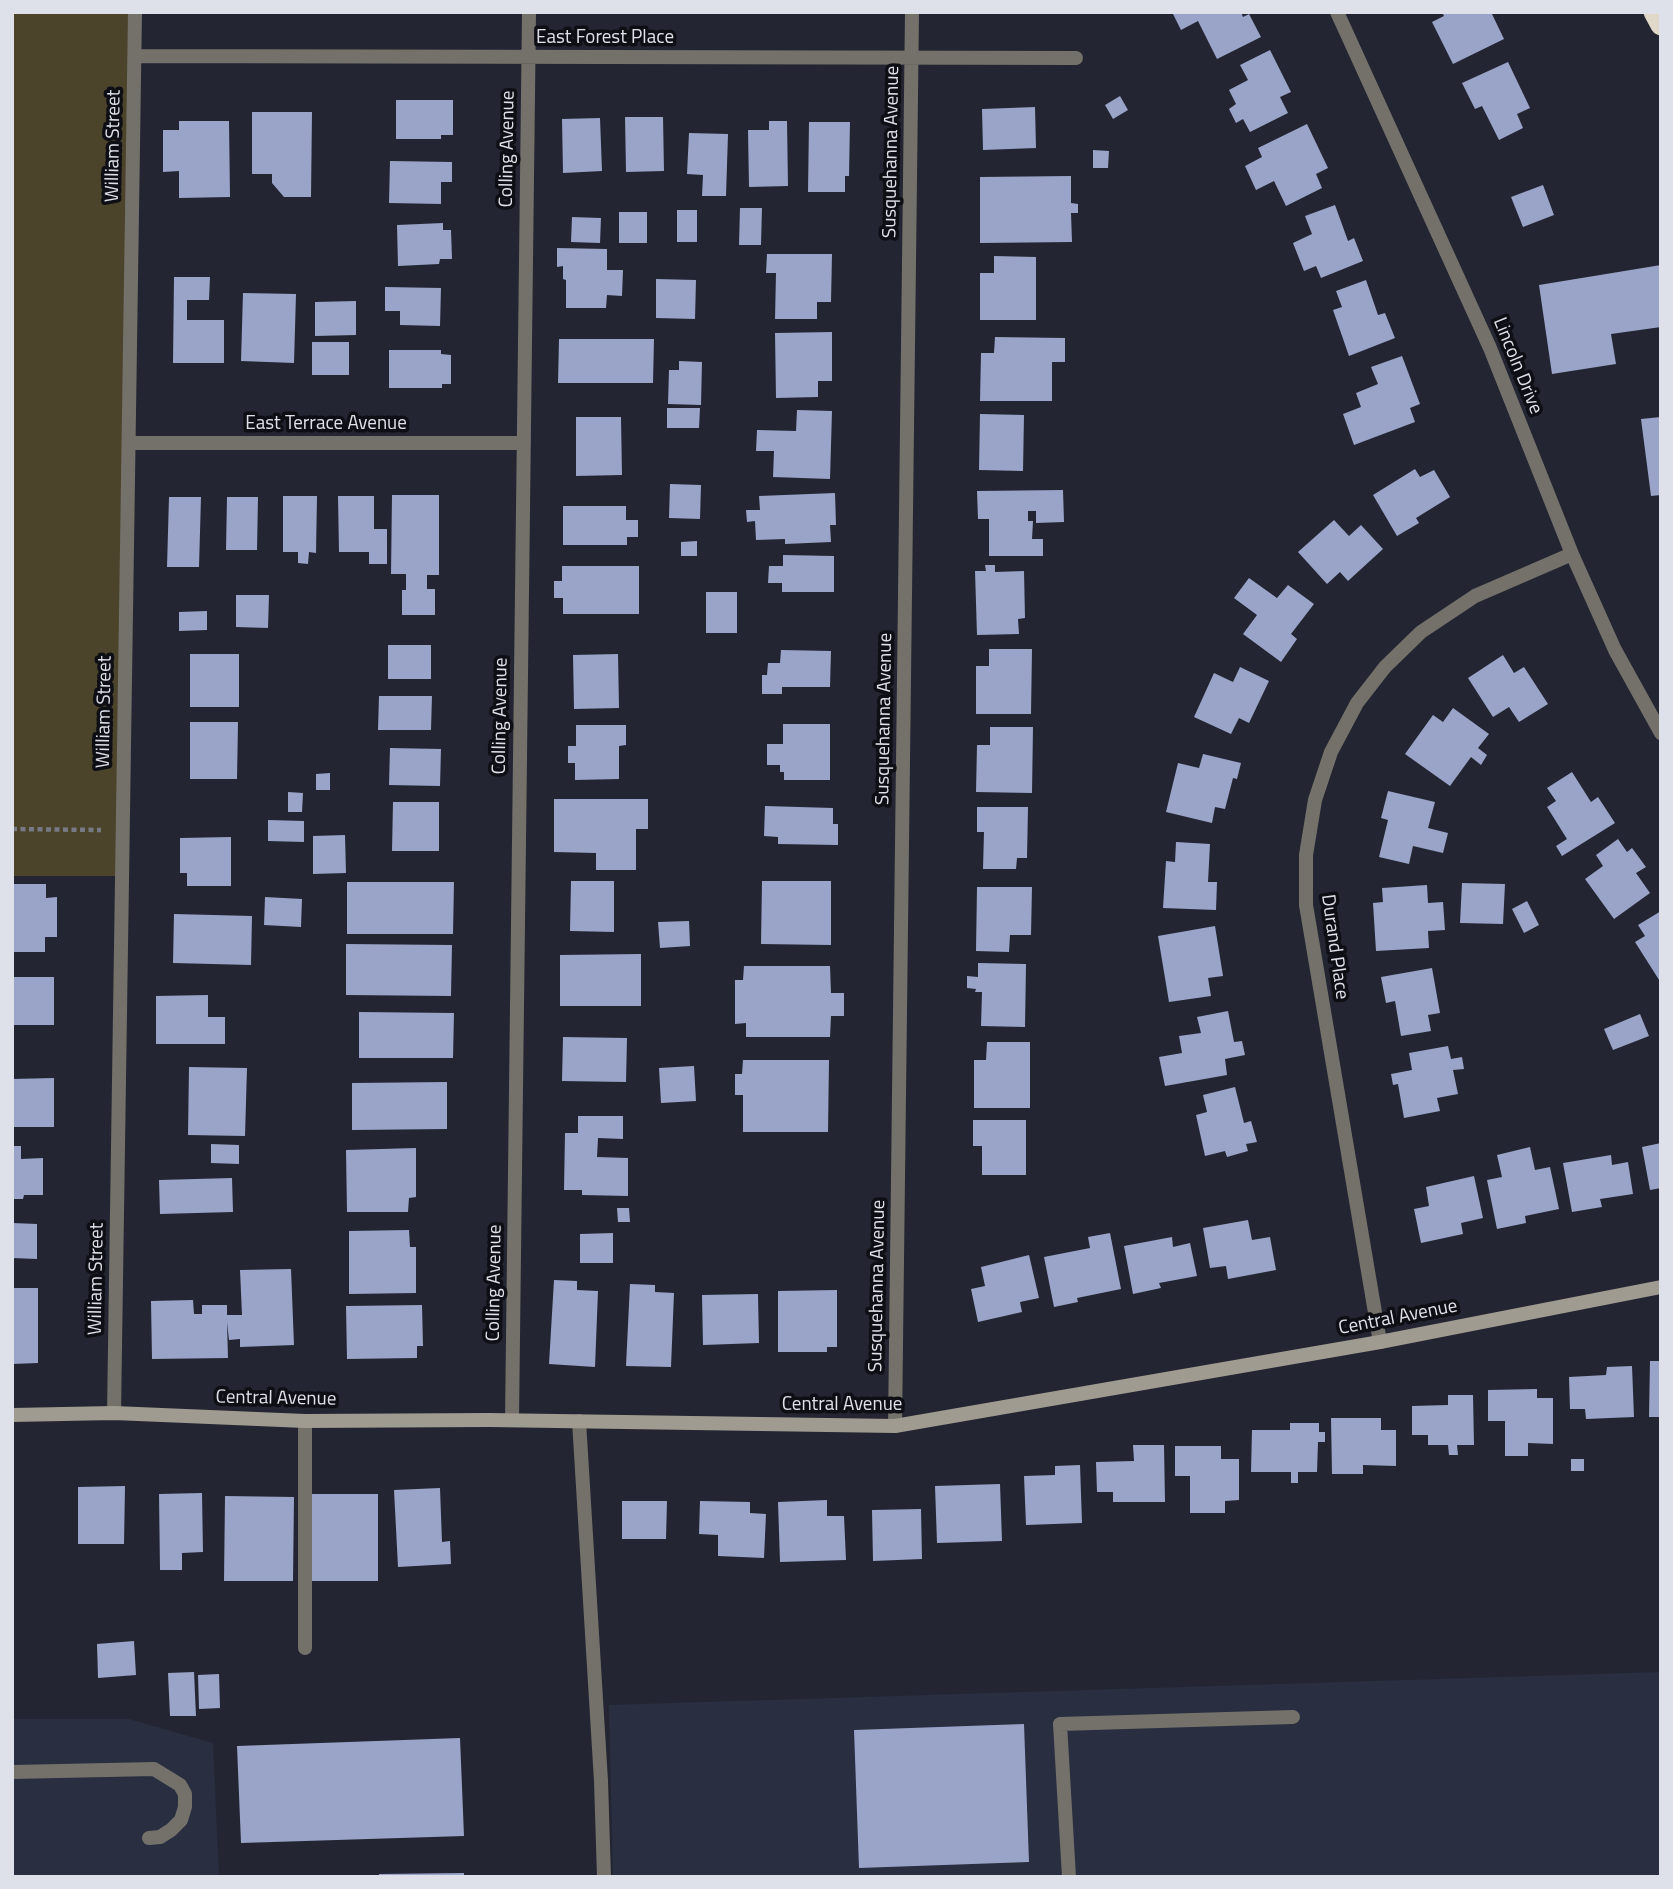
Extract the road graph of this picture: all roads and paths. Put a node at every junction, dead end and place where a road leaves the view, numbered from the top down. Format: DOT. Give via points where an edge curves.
graph roads {
  1 [pos="135,12"];
  2 [pos="529,12"];
  3 [pos="912,12"];
  4 [pos="1337,12"];
  5 [pos="1654,12"];
  6 [pos="1661,25"];
  7 [pos="135,56"];
  8 [pos="528,57"];
  9 [pos="912,58"];
  10 [pos="1076,58"];
  11 [pos="129,443"];
  12 [pos="524,443"];
  13 [pos="1572,554"];
  14 [pos="1661,733"];
  15 [pos="12,829"];
  16 [pos="123,830"];
  17 [pos="1661,1287"];
  18 [pos="1380,1342"];
  19 [pos="114,1413"];
  20 [pos="12,1415"];
  21 [pos="512,1420"];
  22 [pos="304,1421"];
  23 [pos="579,1421"];
  24 [pos="895,1426"];
  25 [pos="305,1648"];
  26 [pos="1293,1717"];
  27 [pos="12,1772"];
  28 [pos="149,1838"];
  29 [pos="604,1877"];
  30 [pos="1069,1877"];
  1 -- 7 [label="street, William Street"];
  2 -- 8 [label="street, Colling Avenue"];
  3 -- 9 [label="street, Susquehanna Avenue"];
  4 -- 13 [label="street, Lincoln Drive" via="1490,348"];
  5 -- 6 [label="highway"];
  7 -- 8 [label="street, East Forest Place"];
  7 -- 11 [label="street, William Street"];
  8 -- 9 [label="street, East Forest Place"];
  8 -- 12 [label="street, Colling Avenue"];
  9 -- 10 [label="street, East Forest Place"];
  9 -- 24 [label="street, Susquehanna Avenue"];
  11 -- 12 [label="street, East Terrace Avenue"];
  11 -- 16 [label="street, William Street"];
  12 -- 21 [label="street, Colling Avenue"];
  13 -- 14 [label="street, Lincoln Drive" via="1615,650"];
  13 -- 18 [label="street, Durand Place" via="1475,596 1421,632 1357,703 1331,752 1315,800 1306,855 1306,905"];
  15 -- 16 [label="path"];
  16 -- 19 [label="street, William Street"];
  17 -- 18 [label="street, Central Avenue"];
  18 -- 24 [label="street, Central Avenue"];
  19 -- 20 [label="street, Central Avenue"];
  19 -- 22 [label="street, Central Avenue"];
  21 -- 22 [label="street, Central Avenue"];
  21 -- 23 [label="street, Central Avenue"];
  22 -- 25 [label="street"];
  23 -- 24 [label="street, Central Avenue"];
  23 -- 29 [label="street"];
  26 -- 30 [label="street" via="1060,1724"];
  27 -- 28 [label="street" via="153,1769 180,1785 185,1807 171,1830"];
}
